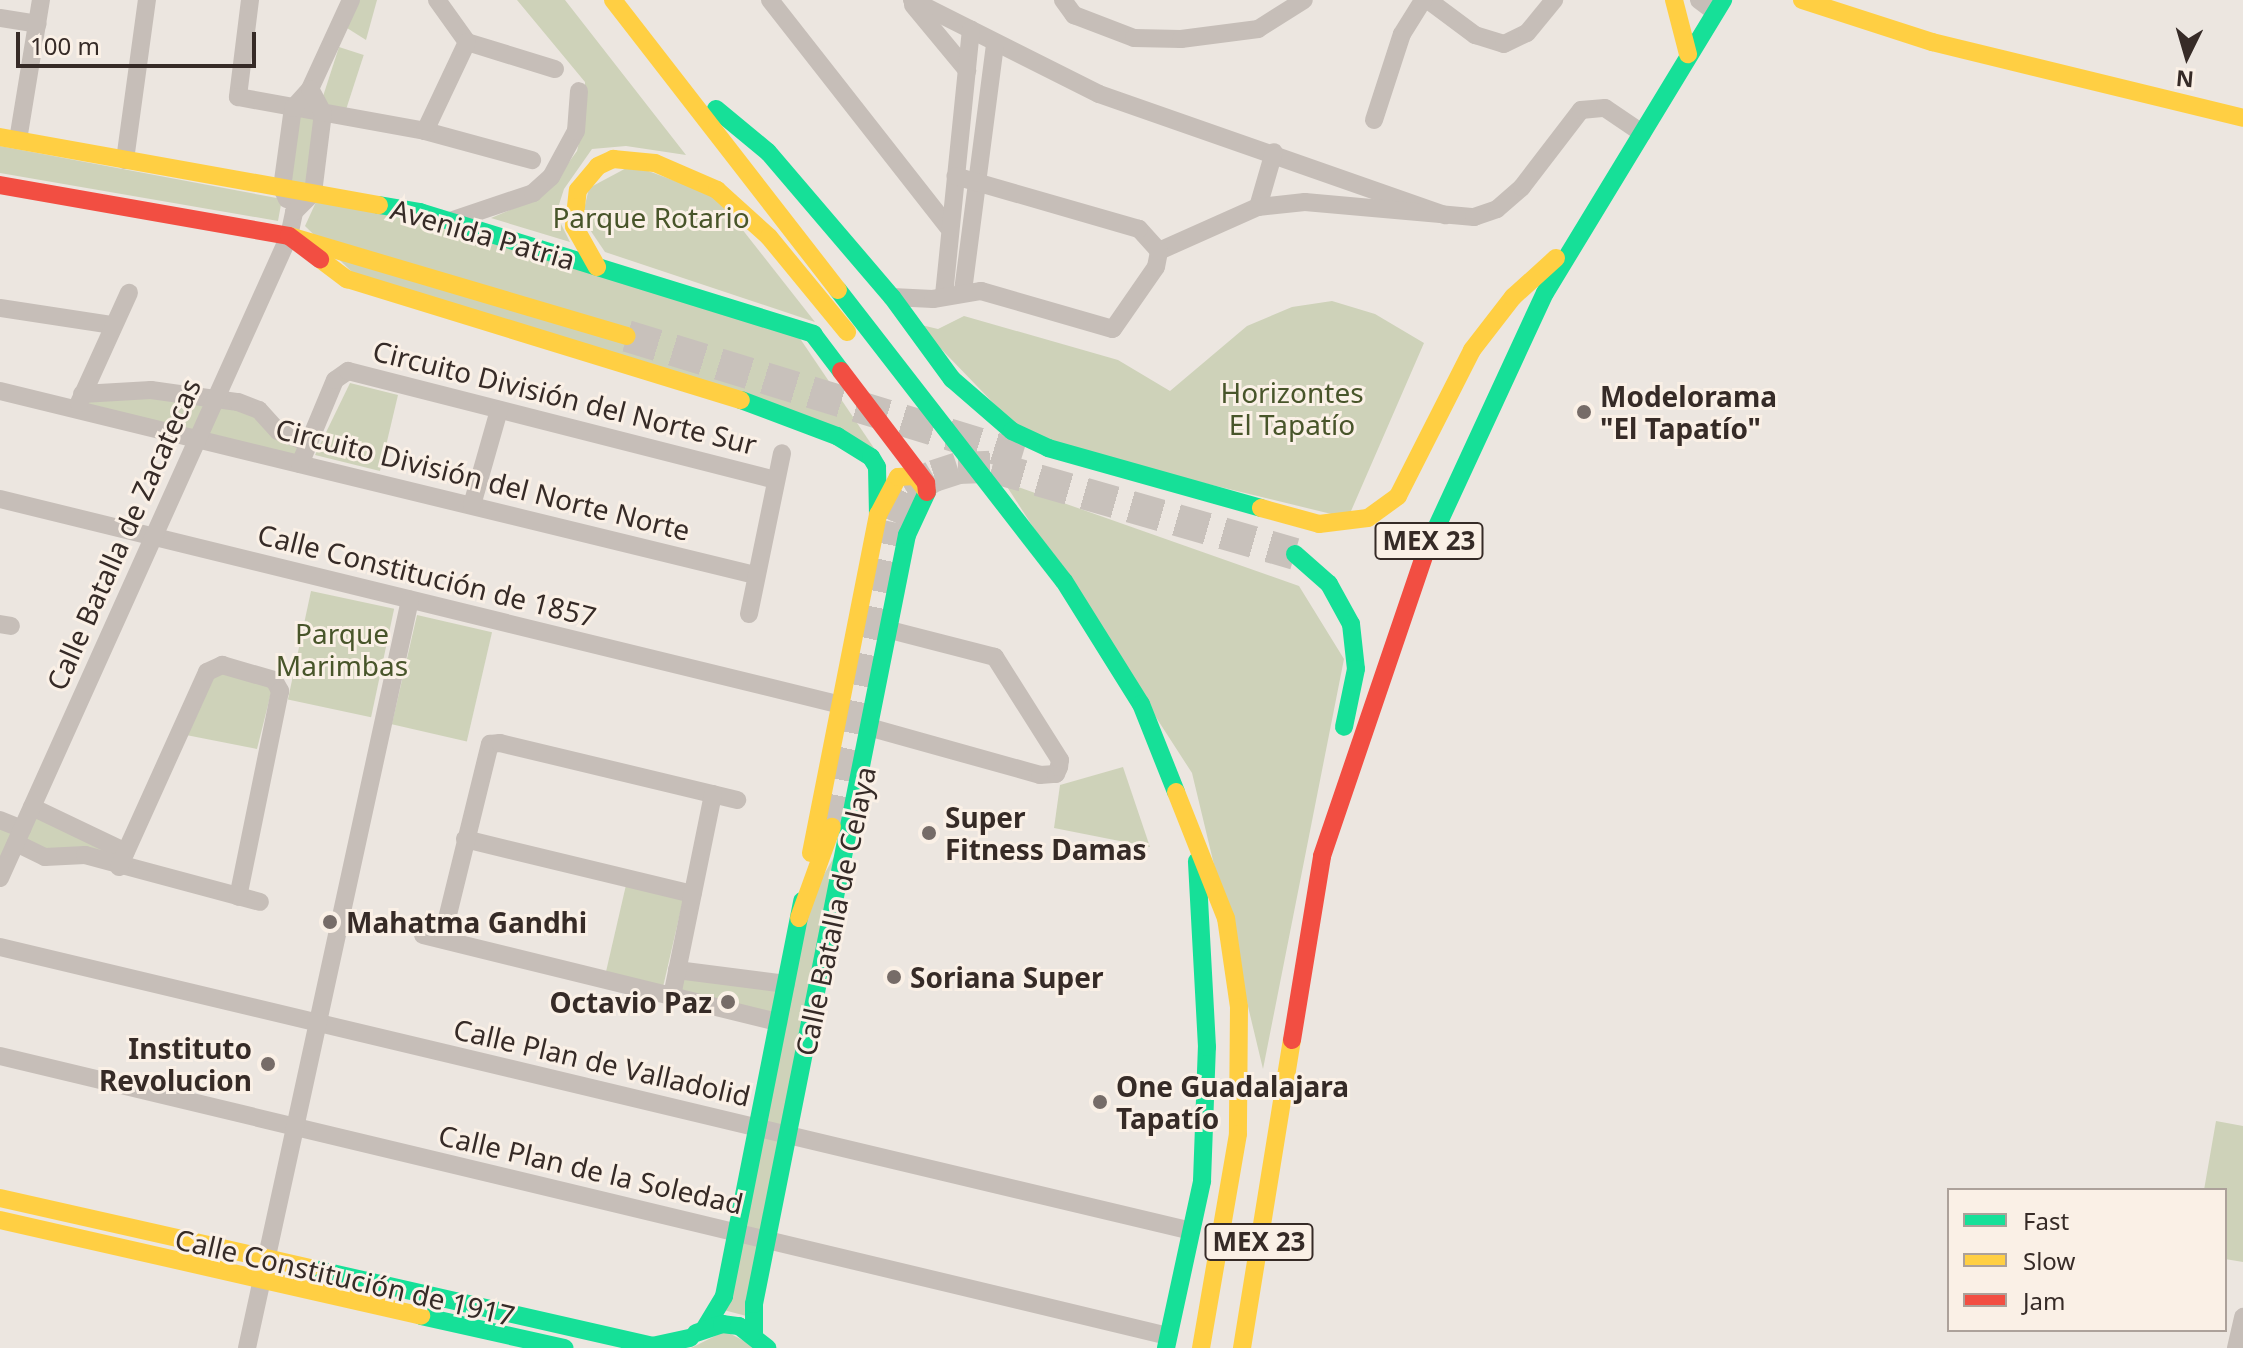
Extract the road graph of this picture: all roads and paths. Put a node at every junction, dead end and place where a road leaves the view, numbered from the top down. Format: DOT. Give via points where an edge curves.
graph roads {
  1 [pos="41,0"];
  2 [pos="147,0"];
  3 [pos="250,0"];
  4 [pos="351,0"];
  5 [pos="437,0"];
  6 [pos="613,0"];
  7 [pos="770,0"];
  8 [pos="910,0"];
  9 [pos="1063,0"];
  10 [pos="1304,0"];
  11 [pos="1425,0"];
  12 [pos="1554,0"];
  13 [pos="1674,0"];
  14 [pos="1699,0"];
  15 [pos="1802,0"];
  16 [pos="1719,6"];
  17 [pos="0,18"];
  18 [pos="38,24"];
  19 [pos="971,29"];
  20 [pos="467,42"];
  21 [pos="995,43"];
  22 [pos="1688,54"];
  23 [pos="555,69"];
  24 [pos="967,70"];
  25 [pos="310,89"];
  26 [pos="579,91"];
  27 [pos="690,94"];
  28 [pos="293,108"];
  29 [pos="323,113"];
  30 [pos="2243,118"];
  31 [pos="1374,120"];
  32 [pos="425,131"];
  33 [pos="1642,133"];
  34 [pos="9,138"];
  35 [pos="1274,152"];
  36 [pos="125,160"];
  37 [pos="532,160"];
  38 [pos="955,176"];
  39 [pos="978,179"];
  40 [pos="1360,182"];
  41 [pos="0,185"];
  42 [pos="282,188"];
  43 [pos="313,193"];
  44 [pos="1351,203"];
  45 [pos="1258,207"];
  46 [pos="294,212"];
  47 [pos="1445,215"];
  48 [pos="449,221"];
  49 [pos="948,227"];
  50 [pos="289,236"];
  51 [pos="1571,247"];
  52 [pos="1159,251"];
  53 [pos="597,267"];
  54 [pos="963,291"];
  55 [pos="129,293"];
  56 [pos="944,295"];
  57 [pos="892,297"];
  58 [pos="0,308"];
  59 [pos="113,325"];
  60 [pos="627,336"];
  61 [pos="920,338"];
  62 [pos="1516,354"];
  63 [pos="0,391"];
  64 [pos="916,392"];
  65 [pos="213,400"];
  66 [pos="80,402"];
  67 [pos="499,410"];
  68 [pos="1460,424"];
  69 [pos="198,439"];
  70 [pos="309,443"];
  71 [pos="782,453"];
  72 [pos="300,464"];
  73 [pos="1434,469"];
  74 [pos="775,480"];
  75 [pos="927,492"];
  76 [pos="997,495"];
  77 [pos="0,499"];
  78 [pos="472,505"];
  79 [pos="878,515"];
  80 [pos="154,537"];
  81 [pos="1362,540"];
  82 [pos="1332,544"];
  83 [pos="755,575"];
  84 [pos="410,600"];
  85 [pos="749,614"];
  86 [pos="890,630"];
  87 [pos="841,705"];
  88 [pos="872,728"];
  89 [pos="713,794"];
  90 [pos="737,800"];
  91 [pos="32,807"];
  92 [pos="0,820"];
  93 [pos="832,827"];
  94 [pos="1196,834"];
  95 [pos="19,836"];
  96 [pos="465,839"];
  97 [pos="1322,856"];
  98 [pos="122,860"];
  99 [pos="2,868"];
  100 [pos="692,894"];
  101 [pos="238,897"];
  102 [pos="260,902"];
  103 [pos="799,918"];
  104 [pos="423,935"];
  105 [pos="442,939"];
  106 [pos="0,947"];
  107 [pos="677,970"];
  108 [pos="786,984"];
  109 [pos="672,996"];
  110 [pos="778,1022"];
  111 [pos="318,1023"];
  112 [pos="0,1056"];
  113 [pos="295,1127"];
  114 [pos="757,1127"];
  115 [pos="789,1135"];
  116 [pos="0,1198"];
  117 [pos="0,1220"];
  118 [pos="1191,1231"];
  119 [pos="736,1232"];
  120 [pos="767,1240"];
  121 [pos="266,1261"];
  122 [pos="261,1282"];
  123 [pos="2243,1317"];
  124 [pos="754,1333"];
  125 [pos="693,1338"];
  126 [pos="1167,1342"];
  127 [pos="247,1348"];
  128 [pos="564,1348"];
  129 [pos="767,1348"];
  130 [pos="1201,1348"];
  131 [pos="1242,1348"];
  132 [pos="2236,1348"];
  1 -- 18 [label="street"];
  2 -- 36 [label="street"];
  3 -- 28 [label="street" via="238,97"];
  4 -- 25 [label="street"];
  5 -- 20 [label="street"];
  6 -- 27 [label="main road, MEX 23"];
  7 -- 49 [label="street"];
  8 -- 19 [label="street"];
  8 -- 24 [label="street"];
  9 -- 10 [label="street" via="1074,15 1134,38 1223,36 1258,29"];
  11 -- 12 [label="street" via="1475,35 1504,44 1527,33"];
  11 -- 31 [label="street" via="1402,34"];
  13 -- 22 [label="main road"];
  14 -- 16 [label="street"];
  15 -- 30 [label="main road" via="1932,42"];
  16 -- 22 [label="main road, MEX 23"];
  17 -- 18 [label="street"];
  18 -- 34 [label="street"];
  19 -- 21 [label="street"];
  19 -- 24 [label="street"];
  20 -- 23 [label="street"];
  20 -- 32 [label="street"];
  21 -- 35 [label="street" via="1099,94"];
  21 -- 39 [label="street"];
  22 -- 33 [label="main road, MEX 23"];
  24 -- 38 [label="street"];
  25 -- 28 [label="street"];
  25 -- 29 [label="street"];
  26 -- 48 [label="street" via="576,131 551,177 533,193"];
  27 -- 57 [label="main road" via="731,118 768,152"];
  27 -- 64 [label="main road, MEX 23"];
  28 -- 29 [label="street"];
  28 -- 42 [label="street"];
  29 -- 32 [label="street"];
  29 -- 43 [label="street"];
  32 -- 37 [label="street"];
  33 -- 47 [label="street" via="1605,108 1581,110 1522,187 1497,209 1474,217"];
  33 -- 51 [label="main road, MEX 23"];
  34 -- 36 [label="main road, Avenida Patria"];
  35 -- 40 [label="street"];
  35 -- 45 [label="street"];
  36 -- 42 [label="main road, Avenida Patria"];
  38 -- 39 [label="street"];
  38 -- 49 [label="street"];
  39 -- 52 [label="street" via="1139,229"];
  39 -- 54 [label="street"];
  40 -- 44 [label="street"];
  40 -- 47 [label="street"];
  41 -- 50 [label="main road"];
  42 -- 43 [label="main road, Avenida Patria"];
  42 -- 46 [label="street"];
  43 -- 46 [label="street"];
  43 -- 48 [label="main road, Avenida Patria"];
  44 -- 45 [label="street"];
  44 -- 47 [label="street"];
  45 -- 52 [label="street"];
  46 -- 50 [label="street, Calle Batalla de Zacatecas"];
  48 -- 53 [label="main road, Avenida Patria"];
  49 -- 56 [label="street"];
  50 -- 60 [label="main road"];
  50 -- 65 [label="street, Calle Batalla de Zacatecas"];
  50 -- 79 [label="main road" via="347,279 769,409 837,436 875,461"];
  51 -- 61 [label="main road" via="1531,279 1485,331 1447,393 1398,496 1368,518 1343,524 1307,522 1030,441 967,395"];
  51 -- 62 [label="main road, MEX 23"];
  52 -- 54 [label="street" via="1156,267 1113,329"];
  53 -- 64 [label="main road" via="574,226 572,209 586,178 613,159 635,158 672,169 717,190 769,237 859,345"];
  53 -- 75 [label="main road, Avenida Patria" via="813,334 908,458"];
  54 -- 56 [label="street"];
  55 -- 59 [label="street"];
  56 -- 57 [label="street"];
  57 -- 61 [label="main road"];
  58 -- 59 [label="street"];
  59 -- 66 [label="street"];
  61 -- 76 [label="main road"];
  62 -- 68 [label="main road"];
  62 -- 97 [label="main road, MEX 23" via="1431,536"];
  63 -- 66 [label="street, Circuito División del Norte Norte"];
  64 -- 76 [label="main road, MEX 23"];
  65 -- 66 [label="street" via="151,390"];
  65 -- 69 [label="street, Calle Batalla de Zacatecas"];
  65 -- 70 [label="street" via="259,410 272,427"];
  66 -- 69 [label="street, Circuito División del Norte Norte"];
  67 -- 70 [label="street, Circuito División del Norte Sur" via="341,372"];
  67 -- 74 [label="street, Circuito División del Norte Sur"];
  67 -- 78 [label="street"];
  69 -- 72 [label="street, Circuito División del Norte Norte"];
  69 -- 80 [label="street, Calle Batalla de Zacatecas"];
  70 -- 72 [label="street"];
  71 -- 74 [label="street"];
  72 -- 78 [label="street, Circuito División del Norte Norte"];
  73 -- 81 [label="main road" via="1400,520"];
  74 -- 83 [label="street"];
  75 -- 79 [label="main road" via="915,476 898,477"];
  75 -- 86 [label="main road, Calle Batalla de Celaya" via="907,535"];
  76 -- 94 [label="main road, MEX 23" via="1064,581 1141,704"];
  77 -- 80 [label="street, Calle Constitución de 1857"];
  78 -- 83 [label="street, Circuito División del Norte Norte"];
  79 -- 87 [label="main road, Calle Batalla de Celaya"];
  80 -- 84 [label="street, Calle Constitución de 1857"];
  80 -- 91 [label="street, Calle Batalla de Zacatecas"];
  82 -- 97 [label="main road" via="1299,546 1338,597 1356,654"];
  83 -- 85 [label="street"];
  84 -- 87 [label="street, Calle Constitución de 1857"];
  84 -- 111 [label="street"];
  86 -- 88 [label="main road, Calle Batalla de Celaya"];
  86 -- 88 [label="street" via="995,657 1052,746 1059,767 1056,774 1040,775"];
  87 -- 103 [label="main road, Calle Batalla de Celaya"];
  88 -- 115 [label="main road, Calle Batalla de Celaya"];
  89 -- 90 [label="street"];
  89 -- 96 [label="street" via="490,744"];
  89 -- 100 [label="street"];
  91 -- 95 [label="street, Calle Batalla de Zacatecas"];
  91 -- 98 [label="street"];
  92 -- 95 [label="street"];
  93 -- 103 [label="main road"];
  94 -- 118 [label="main road" via="1207,1047 1202,1181"];
  94 -- 130 [label="main road, MEX 23" via="1229,933 1242,1069 1230,1190"];
  95 -- 98 [label="street" via="45,857"];
  95 -- 99 [label="street, Calle Batalla de Zacatecas"];
  96 -- 100 [label="street"];
  96 -- 105 [label="street"];
  97 -- 131 [label="main road, MEX 23"];
  98 -- 101 [label="street"];
  98 -- 101 [label="street" via="212,666 222,665 279,684"];
  100 -- 107 [label="street"];
  101 -- 102 [label="street"];
  103 -- 108 [label="main road, Calle Batalla de Celaya"];
  104 -- 105 [label="street"];
  105 -- 109 [label="street"];
  106 -- 111 [label="street, Calle Plan de Valladolid"];
  107 -- 108 [label="street"];
  107 -- 109 [label="street"];
  108 -- 110 [label="main road, Calle Batalla de Celaya"];
  109 -- 110 [label="street"];
  110 -- 114 [label="main road, Calle Batalla de Celaya"];
  111 -- 113 [label="street"];
  111 -- 114 [label="street, Calle Plan de Valladolid"];
  112 -- 113 [label="street, Calle Plan de la Soledad"];
  113 -- 119 [label="street, Calle Plan de la Soledad"];
  113 -- 121 [label="street"];
  114 -- 115 [label="street, Calle Plan de Valladolid"];
  114 -- 119 [label="main road, Calle Batalla de Celaya"];
  115 -- 118 [label="street, Calle Plan de Valladolid"];
  115 -- 120 [label="main road, Calle Batalla de Celaya"];
  116 -- 121 [label="main road, Calle Constitución de 1917"];
  117 -- 122 [label="main road, Calle Constitución de 1917"];
  118 -- 126 [label="main road"];
  119 -- 120 [label="street, Calle Plan de la Soledad"];
  119 -- 125 [label="main road, Calle Batalla de Celaya" via="724,1296"];
  120 -- 124 [label="main road, Calle Batalla de Celaya" via="754,1304"];
  120 -- 126 [label="street, Calle Plan de la Soledad"];
  121 -- 122 [label="street"];
  121 -- 125 [label="main road, Calle Constitución de 1917" via="652,1346"];
  122 -- 127 [label="street"];
  122 -- 128 [label="main road, Calle Constitución de 1917"];
  123 -- 132 [label="street"];
  124 -- 125 [label="main road, Calle Constitución de 1917" via="722,1324"];
  124 -- 129 [label="main road"];
}
